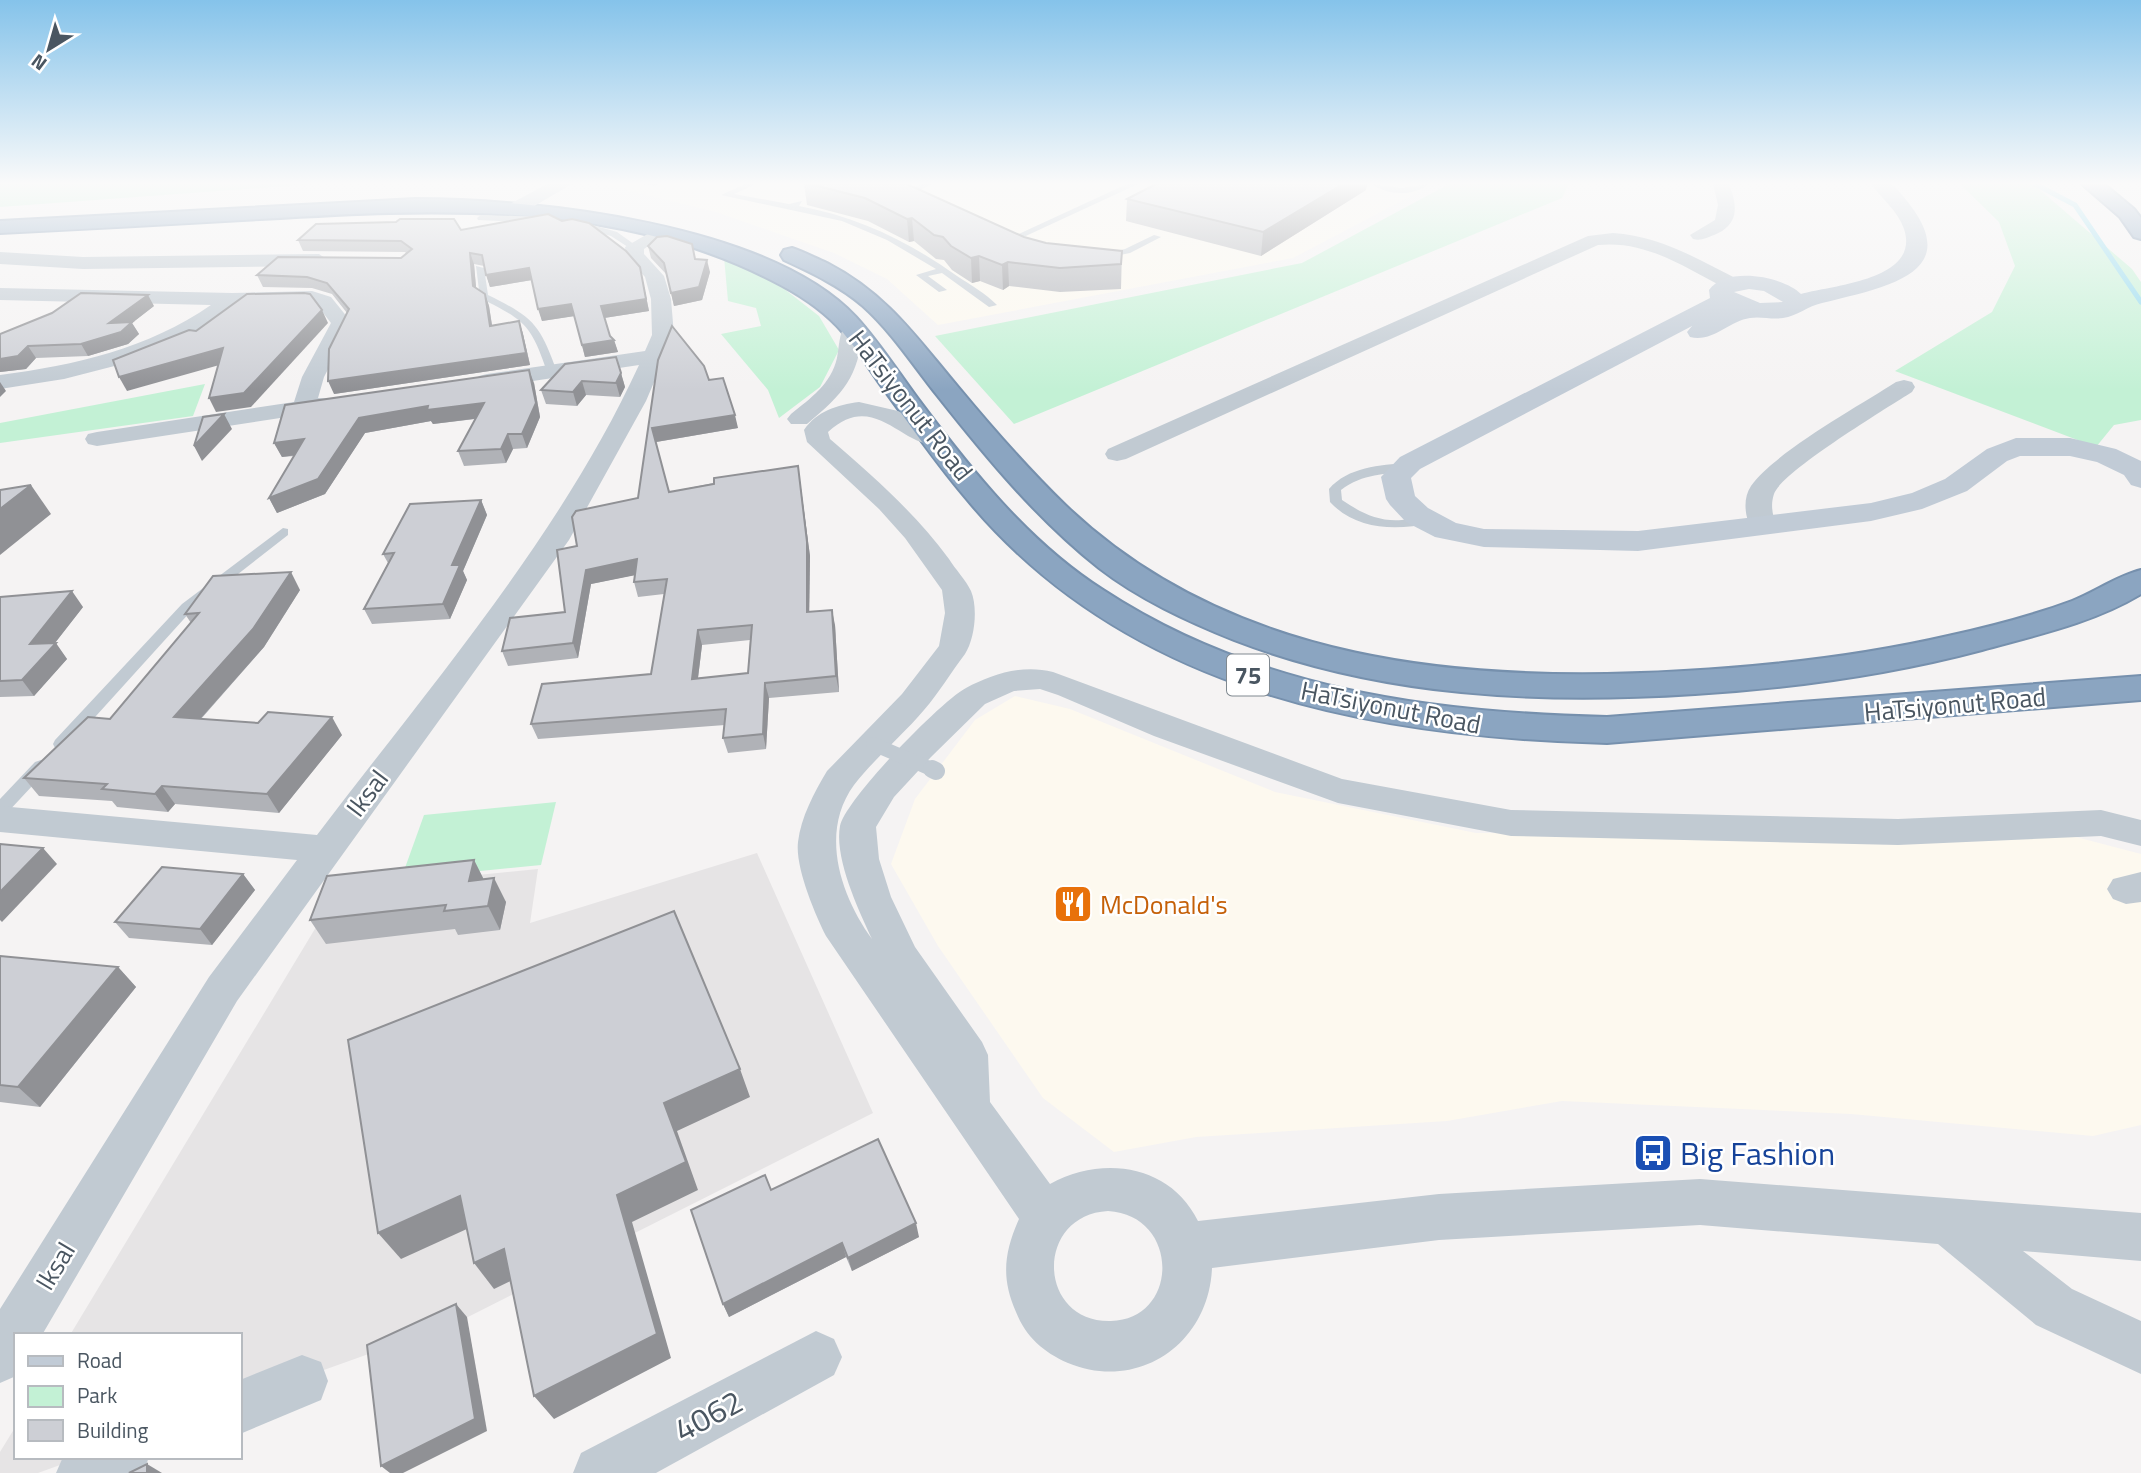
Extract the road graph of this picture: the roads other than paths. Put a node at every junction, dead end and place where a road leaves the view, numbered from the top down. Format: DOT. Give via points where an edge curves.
graph roads {
  1 [pos="637,253"];
  2 [pos="725,253"];
  3 [pos="788,253"];
  4 [pos="918,253"];
  5 [pos="1117,253"];
  6 [pos="1566,253"];
  7 [pos="1668,253"];
  8 [pos="1895,253"];
  9 [pos="1914,253"];
  10 [pos="1093,257"];
  11 [pos="0,258"];
  12 [pos="480,268"];
  13 [pos="943,270"];
  14 [pos="1727,289"];
  15 [pos="942,290"];
  16 [pos="0,294"];
  17 [pos="303,297"];
  18 [pos="232,299"];
  19 [pos="1765,299"];
  20 [pos="992,305"];
  21 [pos="852,329"];
  22 [pos="656,356"];
  23 [pos="552,372"];
  24 [pos="0,382"];
  25 [pos="469,383"];
  26 [pos="1904,387"];
  27 [pos="345,401"];
  28 [pos="304,407"];
  29 [pos="97,439"];
  30 [pos="935,439"];
  31 [pos="2141,446"];
  32 [pos="1117,454"];
  33 [pos="1407,467"];
  34 [pos="1969,477"];
  35 [pos="2141,479"];
  36 [pos="868,485"];
  37 [pos="1426,520"];
  38 [pos="1763,526"];
  39 [pos="283,532"];
  40 [pos="1521,538"];
  41 [pos="2141,580"];
  42 [pos="2141,688"];
  43 [pos="873,744"];
  44 [pos="936,771"];
  45 [pos="0,810"];
  46 [pos="0,819"];
  47 [pos="2141,833"];
  48 [pos="325,849"];
  49 [pos="968,1107"];
  50 [pos="1045,1217"];
  51 [pos="1949,1223"];
  52 [pos="2141,1237"];
  53 [pos="1185,1247"];
  54 [pos="15,1333"];
  55 [pos="14,1334"];
  56 [pos="2141,1348"];
  57 [pos="0,1357"];
  58 [pos="816,1357"];
  59 [pos="302,1381"];
  60 [pos="242,1407"];
  61 [pos="117,1459"];
  62 [pos="84,1473"];
  63 [pos="601,1473"];
  1 -- 22 [label="street, Iksal" via="654,275 662,299 663,335"];
  2 -- 21 [label="highway, HaTsiyonut Road / 75" via="780,275 833,308"];
  3 -- 41 [label="highway, HaTsiyonut Road / 75" via="841,280 885,314 1031,488 1115,565 1150,589 1250,635 1366,668 1520,688 1653,686 1831,671 2019,629 2082,608"];
  4 -- 13 [label="lane"];
  5 -- 10 [label="lane"];
  6 -- 32 [label="street"];
  7 -- 14 [label="street"];
  8 -- 19 [label="street" via="1883,266 1853,281"];
  9 -- 19 [label="street" via="1900,270 1870,285 1814,296 1781,311"];
  11 -- 17 [label="street" via="83,263 339,260"];
  12 -- 23 [label="lane" via="483,296 523,316 538,330"];
  13 -- 15 [label="lane" via="921,275"];
  13 -- 20 [label="lane"];
  14 -- 19 [label="street" via="1734,303"];
  14 -- 33 [label="street" via="1710,307"];
  16 -- 18 [label="street"];
  17 -- 18 [label="street"];
  17 -- 28 [label="street" via="324,301 342,323 313,377"];
  18 -- 24 [label="street" via="184,332 141,351 71,371"];
  19 -- 40 [label="street" via="1441,471 1423,488 1430,504 1461,527"];
  21 -- 30 [label="highway, HaTsiyonut Road / 75"];
  21 -- 36 [label="street" via="845,375 798,419 794,431 810,453"];
  22 -- 23 [label="street"];
  22 -- 48 [label="street, Iksal" via="555,540"];
  23 -- 25 [label="street"];
  26 -- 38 [label="street" via="1797,457 1762,489 1758,507"];
  27 -- 28 [label="street"];
  28 -- 29 [label="street"];
  30 -- 36 [label="street" via="890,414 870,410 853,409 825,419 816,430 819,442"];
  30 -- 42 [label="highway, HaTsiyonut Road / 75" via="1029,548 1111,612 1223,666 1356,706 1473,725 1607,730"];
  31 -- 34 [label="street" via="2001,435 1975,448"];
  33 -- 37 [label="street" via="1396,477 1401,499"];
  33 -- 37 [label="lane" via="1370,470 1348,478 1335,489 1336,502 1357,518 1384,525"];
  34 -- 35 [label="street" via="1997,455 2016,447 2041,446 2106,455 2134,469"];
  34 -- 38 [label="street" via="1922,500 1871,512"];
  36 -- 43 [label="street" via="940,563 956,590 960,613 954,647 913,702"];
  37 -- 40 [label="street" via="1446,530 1484,538"];
  38 -- 40 [label="street" via="1638,541"];
  39 -- 45 [label="lane" via="187,607"];
  43 -- 44 [label="lane, bridge"];
  43 -- 49 [label="street" via="839,780 824,811 816,844 825,889 840,925"];
  46 -- 48 [label="street"];
  47 -- 49 [label="street" via="2101,823 1898,832 1511,822 1338,791 1069,688 1042,680 1009,681 974,697 919,749 882,788 858,826 872,897 900,957 967,1055"];
  48 -- 54 [label="street, Iksal" via="223,989"];
  49 -- 50 [label="street"];
  50 -- 53 [label="street" via="1067,1198 1093,1188 1123,1189 1150,1200 1171,1220"];
  50 -- 53 [label="street" via="1033,1239 1028,1265 1033,1292 1046,1316 1060,1329 1093,1346 1120,1348 1146,1339 1168,1322 1182,1300 1187,1274"];
  51 -- 52 [label="street"];
  51 -- 53 [label="street" via="1700,1202 1439,1217"];
  51 -- 56 [label="street" via="2054,1307"];
  55 -- 57 [label="street, Iksal"];
  58 -- 63 [label="street, 4062"];
  59 -- 60 [label="street"];
  61 -- 62 [label="street"];
}
